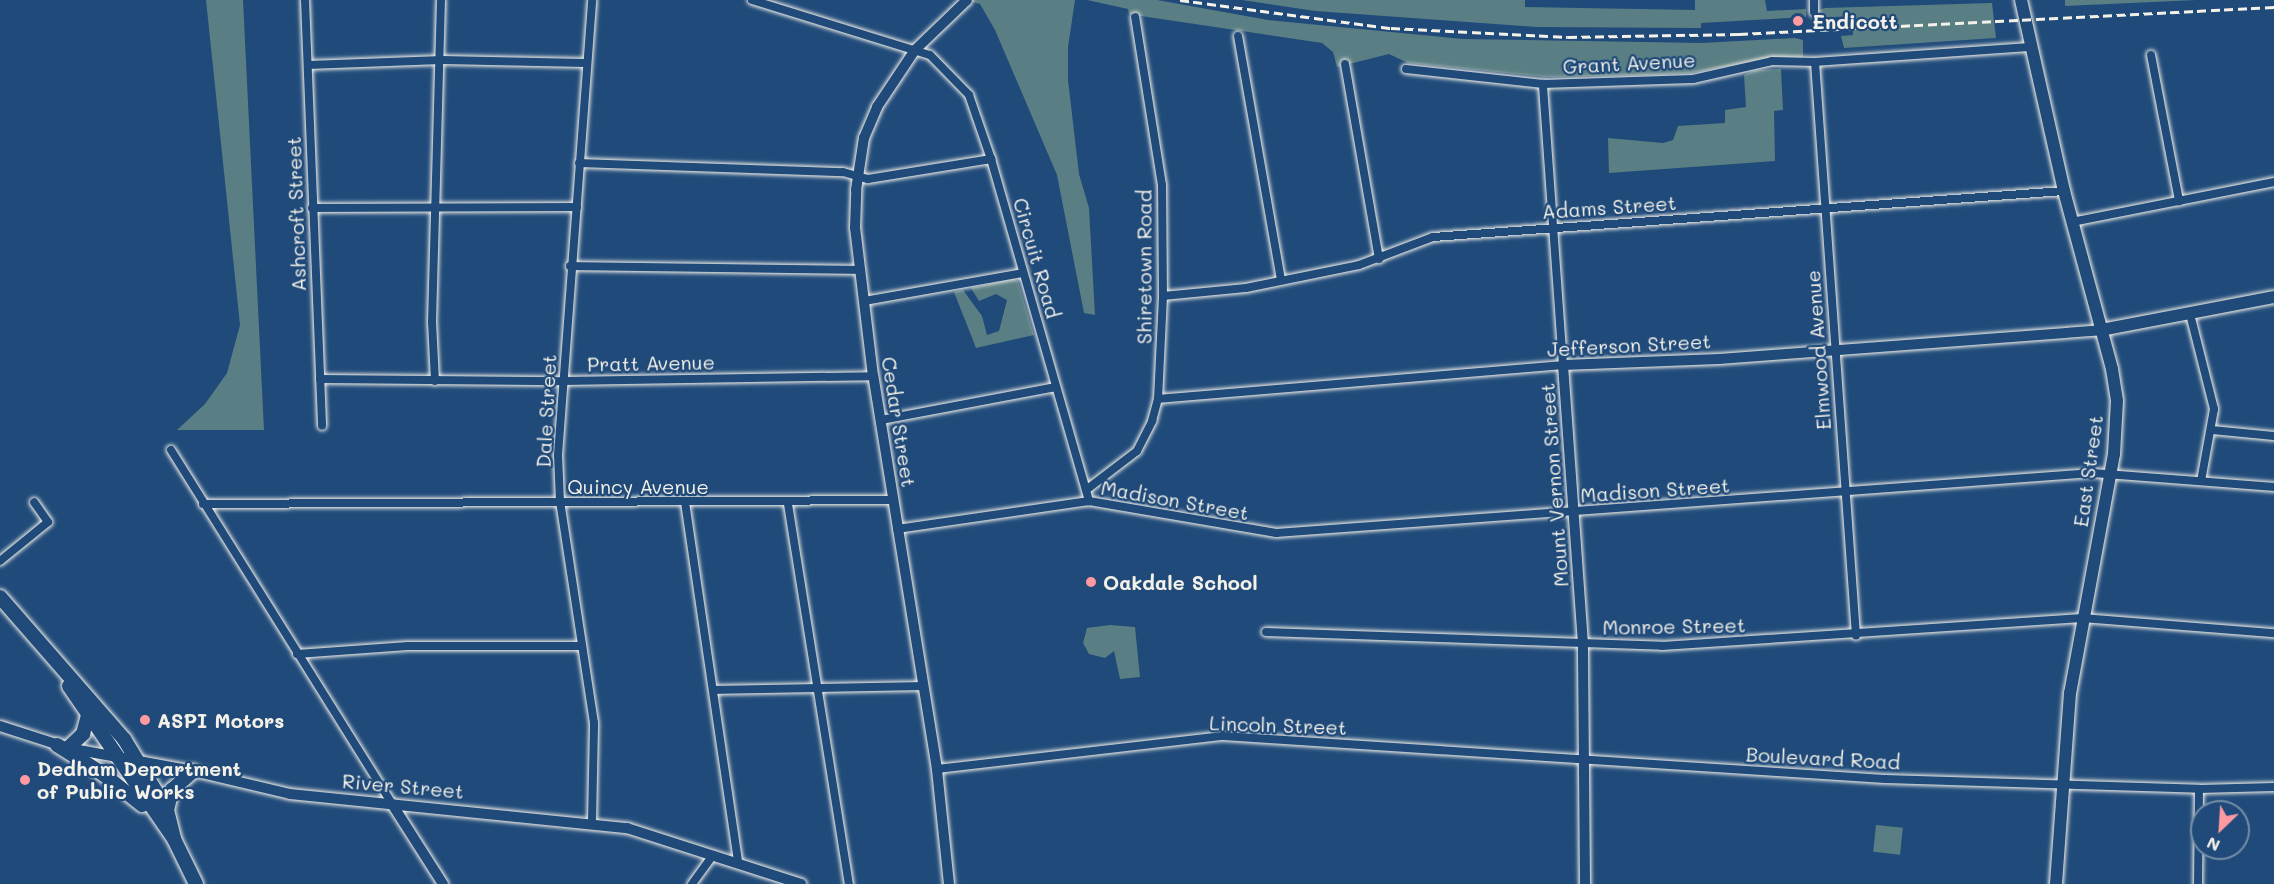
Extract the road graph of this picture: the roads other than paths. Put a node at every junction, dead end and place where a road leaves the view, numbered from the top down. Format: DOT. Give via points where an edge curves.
graph roads {
  1 [pos="305,0"];
  2 [pos="441,0"];
  3 [pos="592,0"];
  4 [pos="752,0"];
  5 [pos="967,0"];
  6 [pos="1814,0"];
  7 [pos="2021,0"];
  8 [pos="1814,12"];
  9 [pos="1135,17"];
  10 [pos="1238,36"];
  11 [pos="2032,47"];
  12 [pos="915,50"];
  13 [pos="2151,55"];
  14 [pos="442,60"];
  15 [pos="1815,62"];
  16 [pos="585,63"];
  17 [pos="1345,64"];
  18 [pos="308,65"];
  19 [pos="1406,69"];
  20 [pos="1544,84"];
  21 [pos="991,159"];
  22 [pos="579,163"];
  23 [pos="857,176"];
  24 [pos="2274,182"];
  25 [pos="2064,191"];
  26 [pos="2179,201"];
  27 [pos="437,207"];
  28 [pos="577,207"];
  29 [pos="1824,207"];
  30 [pos="312,208"];
  31 [pos="2072,222"];
  32 [pos="1554,228"];
  33 [pos="1379,259"];
  34 [pos="570,266"];
  35 [pos="860,270"];
  36 [pos="1023,273"];
  37 [pos="1281,279"];
  38 [pos="1163,296"];
  39 [pos="2274,297"];
  40 [pos="864,301"];
  41 [pos="2190,314"];
  42 [pos="2102,330"];
  43 [pos="1835,350"];
  44 [pos="1563,365"];
  45 [pos="873,376"];
  46 [pos="320,379"];
  47 [pos="435,381"];
  48 [pos="564,381"];
  49 [pos="1056,387"];
  50 [pos="1158,399"];
  51 [pos="881,420"];
  52 [pos="322,426"];
  53 [pos="2212,430"];
  54 [pos="2274,436"];
  55 [pos="171,450"];
  56 [pos="2111,473"];
  57 [pos="2201,482"];
  58 [pos="2274,487"];
  59 [pos="1086,490"];
  60 [pos="1844,493"];
  61 [pos="893,500"];
  62 [pos="1089,501"];
  63 [pos="34,502"];
  64 [pos="560,502"];
  65 [pos="684,502"];
  66 [pos="203,504"];
  67 [pos="789,504"];
  68 [pos="1574,511"];
  69 [pos="897,530"];
  70 [pos="0,561"];
  71 [pos="0,597"];
  72 [pos="2082,618"];
  73 [pos="1266,632"];
  74 [pos="2274,633"];
  75 [pos="1856,636"];
  76 [pos="39,642"];
  77 [pos="582,645"];
  78 [pos="1583,645"];
  79 [pos="297,654"];
  80 [pos="921,686"];
  81 [pos="818,689"];
  82 [pos="715,690"];
  83 [pos="88,715"];
  84 [pos="0,726"];
  85 [pos="62,747"];
  86 [pos="117,757"];
  87 [pos="1583,759"];
  88 [pos="138,761"];
  89 [pos="936,769"];
  90 [pos="193,771"];
  91 [pos="2062,784"];
  92 [pos="2274,787"];
  93 [pos="2199,789"];
  94 [pos="392,804"];
  95 [pos="162,814"];
  96 [pos="592,822"];
  97 [pos="713,855"];
  98 [pos="738,862"];
  99 [pos="196,884"];
  100 [pos="443,884"];
  101 [pos="692,884"];
  102 [pos="801,884"];
  103 [pos="849,884"];
  104 [pos="949,884"];
  105 [pos="1585,884"];
  106 [pos="2056,884"];
  107 [pos="2198,884"];
  1 -- 18 [label="street, Ashcroft Street"];
  2 -- 14 [label="street"];
  3 -- 16 [label="street, Dale Street"];
  4 -- 12 [label="street, Circuit Road"];
  5 -- 12 [label="street, Cedar Street"];
  6 -- 8 [label="street"];
  7 -- 11 [label="main road, East Street"];
  9 -- 38 [label="street, Shiretown Road" via="1162,185"];
  10 -- 37 [label="street"];
  11 -- 15 [label="street, Grant Avenue"];
  11 -- 25 [label="main road, East Street"];
  12 -- 21 [label="street, Circuit Road" via="946,67 969,95"];
  12 -- 23 [label="street, Cedar Street" via="876,107 864,138"];
  13 -- 26 [label="street"];
  14 -- 16 [label="street"];
  14 -- 18 [label="street"];
  14 -- 27 [label="street"];
  15 -- 20 [label="street, Grant Avenue" via="1772,60 1693,79"];
  15 -- 29 [label="street, Elmwood Avenue"];
  16 -- 22 [label="street, Dale Street"];
  17 -- 33 [label="street"];
  18 -- 30 [label="street, Ashcroft Street"];
  19 -- 20 [label="street, Grant Avenue"];
  20 -- 32 [label="street, Mount Vernon Street"];
  21 -- 23 [label="street" via="897,175"];
  21 -- 36 [label="street, Circuit Road"];
  22 -- 23 [label="street" via="843,172"];
  22 -- 28 [label="street, Dale Street"];
  23 -- 35 [label="street, Cedar Street" via="855,228"];
  24 -- 26 [label="street"];
  25 -- 29 [label="street, Adams Street"];
  25 -- 31 [label="main road, East Street"];
  26 -- 31 [label="street"];
  27 -- 28 [label="street"];
  27 -- 30 [label="street"];
  27 -- 47 [label="street" via="432,322"];
  28 -- 34 [label="street, Dale Street"];
  29 -- 32 [label="street, Adams Street"];
  29 -- 43 [label="street, Elmwood Avenue"];
  30 -- 46 [label="street, Ashcroft Street"];
  31 -- 42 [label="main road, East Street"];
  32 -- 33 [label="street, Adams Street" via="1432,237"];
  32 -- 44 [label="street, Mount Vernon Street"];
  33 -- 37 [label="street, Adams Street"];
  34 -- 35 [label="street"];
  34 -- 48 [label="street, Dale Street"];
  35 -- 40 [label="street, Cedar Street"];
  36 -- 40 [label="street"];
  36 -- 49 [label="street, Circuit Road"];
  37 -- 38 [label="street, Adams Street" via="1246,288"];
  38 -- 50 [label="street, Shiretown Road"];
  39 -- 41 [label="main road"];
  40 -- 45 [label="street, Cedar Street"];
  41 -- 42 [label="main road"];
  41 -- 53 [label="street" via="2212,399"];
  42 -- 43 [label="street, Jefferson Street"];
  42 -- 56 [label="main road, East Street" via="2117,401"];
  43 -- 44 [label="street, Jefferson Street"];
  43 -- 60 [label="street, Elmwood Avenue"];
  44 -- 50 [label="street, Jefferson Street"];
  44 -- 68 [label="street, Mount Vernon Street"];
  45 -- 48 [label="street, Pratt Avenue"];
  45 -- 51 [label="street, Cedar Street"];
  46 -- 47 [label="street, Pratt Avenue"];
  46 -- 52 [label="street, Ashcroft Street"];
  47 -- 48 [label="street, Pratt Avenue"];
  48 -- 64 [label="street, Dale Street" via="558,455"];
  49 -- 51 [label="street"];
  49 -- 59 [label="street, Circuit Road"];
  50 -- 59 [label="street, Shiretown Road" via="1152,422 1137,451"];
  51 -- 61 [label="street, Cedar Street"];
  53 -- 54 [label="street"];
  53 -- 57 [label="street"];
  55 -- 66 [label="street"];
  56 -- 57 [label="street, Madison Street"];
  56 -- 60 [label="street, Madison Street"];
  56 -- 72 [label="main road, East Street"];
  57 -- 58 [label="street, Madison Street"];
  59 -- 62 [label="street, Circuit Road"];
  60 -- 68 [label="street, Madison Street"];
  60 -- 75 [label="street, Elmwood Avenue"];
  61 -- 67 [label="street, Quincy Avenue"];
  61 -- 69 [label="street, Cedar Street"];
  62 -- 68 [label="street, Madison Street" via="1276,532"];
  62 -- 69 [label="street, Madison Street"];
  63 -- 70 [label="street" via="48,522"];
  64 -- 65 [label="street, Quincy Avenue"];
  64 -- 66 [label="street, Quincy Avenue"];
  64 -- 77 [label="street, Dale Street"];
  65 -- 67 [label="street, Quincy Avenue"];
  65 -- 82 [label="street"];
  66 -- 79 [label="street"];
  67 -- 81 [label="street"];
  68 -- 78 [label="street, Mount Vernon Street"];
  69 -- 80 [label="street, Cedar Street"];
  71 -- 76 [label="main road"];
  72 -- 74 [label="street, Monroe Street"];
  72 -- 75 [label="street, Monroe Street"];
  72 -- 91 [label="main road, East Street"];
  73 -- 78 [label="street, Monroe Street"];
  75 -- 78 [label="street, Monroe Street" via="1662,646"];
  76 -- 83 [label="main road"];
  76 -- 88 [label="main road"];
  77 -- 79 [label="street" via="408,646"];
  77 -- 96 [label="street, Dale Street" via="594,723"];
  78 -- 87 [label="street, Mount Vernon Street"];
  79 -- 94 [label="street"];
  80 -- 81 [label="street"];
  80 -- 89 [label="street, Cedar Street"];
  81 -- 82 [label="street"];
  81 -- 103 [label="street"];
  82 -- 98 [label="street"];
  83 -- 85 [label="main road" via="83,734"];
  83 -- 86 [label="main road"];
  84 -- 85 [label="street, River Street"];
  85 -- 86 [label="street, River Street"];
  85 -- 95 [label="main road"];
  86 -- 88 [label="street, River Street"];
  86 -- 95 [label="main road"];
  87 -- 89 [label="street, Lincoln Street" via="1223,736"];
  87 -- 91 [label="street, Boulevard Road" via="1886,779"];
  87 -- 105 [label="street, Mount Vernon Street"];
  88 -- 90 [label="street, River Street"];
  88 -- 95 [label="main road"];
  89 -- 104 [label="street, Cedar Street"];
  90 -- 94 [label="street, River Street" via="290,794"];
  90 -- 95 [label="main road" via="172,790"];
  91 -- 93 [label="street, Boulevard Road"];
  91 -- 106 [label="main road, East Street"];
  92 -- 93 [label="street, Boulevard Road"];
  93 -- 107 [label="street"];
  94 -- 96 [label="street, River Street"];
  94 -- 100 [label="street"];
  95 -- 99 [label="main road"];
  96 -- 97 [label="street, River Street" via="657,835"];
  97 -- 98 [label="street, River Street"];
  97 -- 101 [label="street"];
  98 -- 102 [label="street, River Street"];
}
